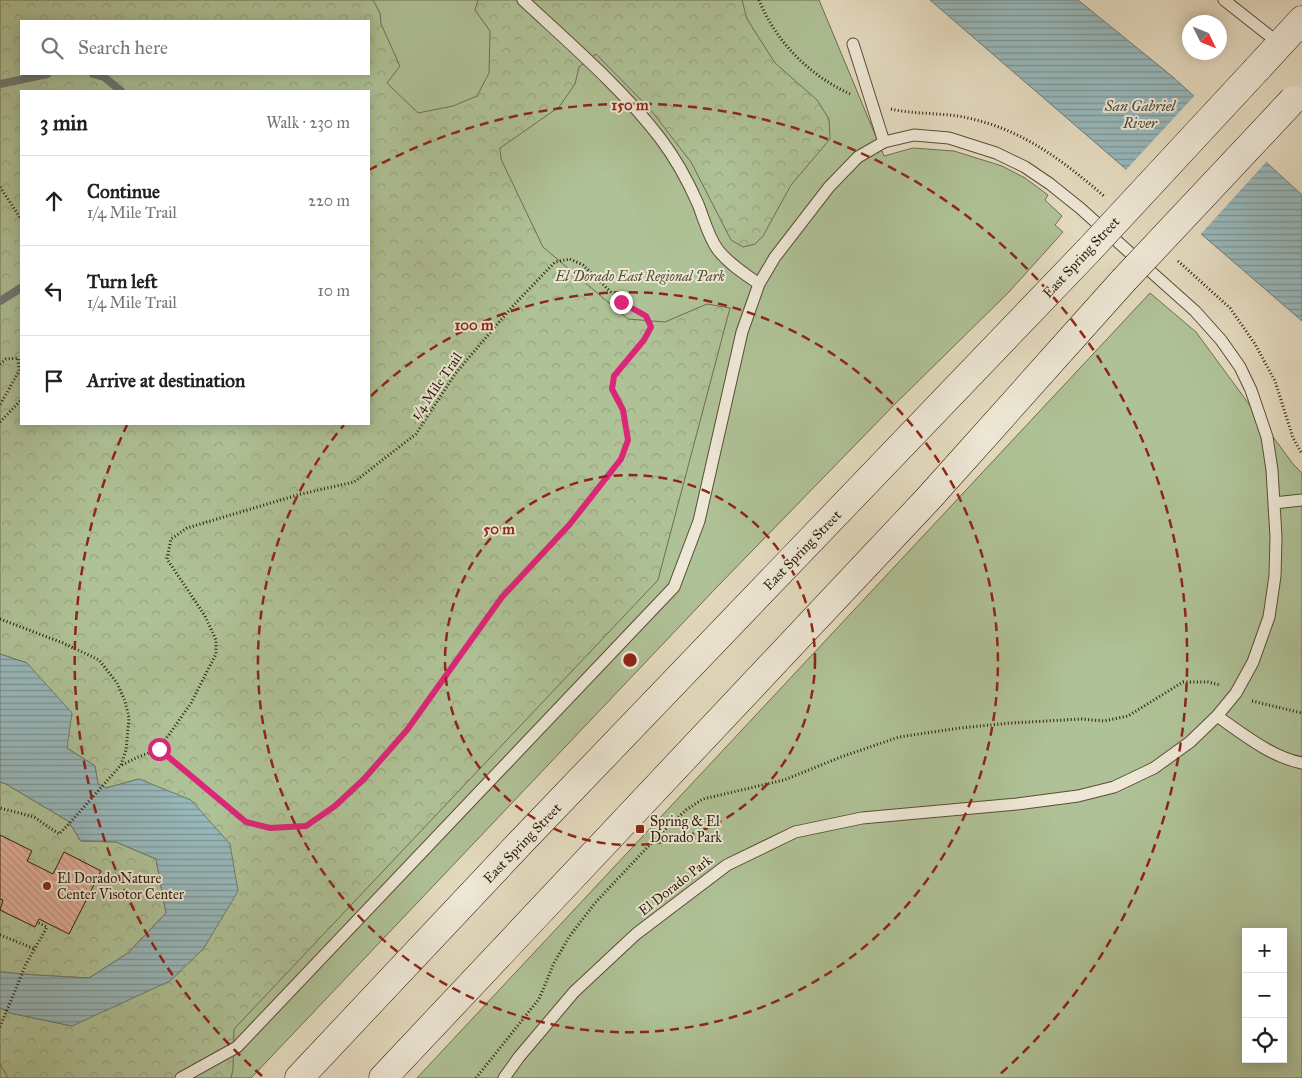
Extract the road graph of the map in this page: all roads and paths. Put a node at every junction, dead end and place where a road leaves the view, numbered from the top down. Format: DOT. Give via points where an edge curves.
graph roads {
  1 [pos="523,0"];
  2 [pos="1224,0"];
  3 [pos="1302,20"];
  4 [pos="853,44"];
  5 [pos="1280,44"];
  6 [pos="1297,95"];
  7 [pos="884,142"];
  8 [pos="0,187"];
  9 [pos="20,217"];
  10 [pos="759,284"];
  11 [pos="0,364"];
  12 [pos="20,401"];
  13 [pos="0,405"];
  14 [pos="0,422"];
  15 [pos="1302,500"];
  16 [pos="1274,503"];
  17 [pos="0,619"];
  18 [pos="1249,700"];
  19 [pos="1302,713"];
  20 [pos="1217,716"];
  21 [pos="159,749"];
  22 [pos="1302,763"];
  23 [pos="121,765"];
  24 [pos="0,808"];
  25 [pos="37,922"];
  26 [pos="0,934"];
  27 [pos="35,949"];
  28 [pos="1,1026"];
  29 [pos="181,1078"];
  30 [pos="299,1078"];
  31 [pos="383,1078"];
  32 [pos="504,1078"];
  1 -- 10 [label="lane" via="598,71 659,137 679,165 718,249"];
  2 -- 5 [label="lane"];
  3 -- 5 [label="main road, East Spring Street"];
  4 -- 7 [label="lane"];
  5 -- 30 [label="main road, East Spring Street, bridge" via="1088,251"];
  6 -- 31 [label="main road, bridge" via="1123,281 928,499"];
  7 -- 10 [label="lane, El Dorado Park" via="858,156 829,186 775,257"];
  7 -- 16 [label="lane, El Dorado Park" via="914,135 948,138 996,152 1025,167 1080,208 1194,311 1221,340 1251,390 1267,437"];
  8 -- 9 [label="path"];
  10 -- 29 [label="lane, El Dorado Park" via="742,332 698,521 674,586 236,1047"];
  11 -- 13 [label="path" via="6,359 18,358 19,371"];
  12 -- 14 [label="path"];
  15 -- 16 [label="lane"];
  16 -- 20 [label="lane, El Dorado Park" via="1275,576 1269,617 1253,662 1236,693"];
  17 -- 23 [label="path" via="99,660 117,683 129,718"];
  18 -- 19 [label="path"];
  20 -- 22 [label="lane" via="1280,756"];
  20 -- 32 [label="lane, El Dorado Park" via="1190,742 1154,768 1114,787 1061,799 862,818 795,832 726,865 636,934 574,992"];
  21 -- 21 [label="path, 1/4 Mile Trail" via="246,822 270,828 306,826 335,806 407,730 502,597 570,524 621,459 628,440 623,410 612,389 614,376 651,327 646,316 621,302 584,265 570,259 555,262 455,374 416,434 354,482 301,494 187,528 171,539 167,559 204,616 216,640 216,654 191,703"];
  21 -- 23 [label="path"];
  23 -- 24 [label="path" via="58,834 34,818"];
  25 -- 27 [label="path" via="47,927"];
  26 -- 27 [label="path"];
  27 -- 28 [label="path"];
}
